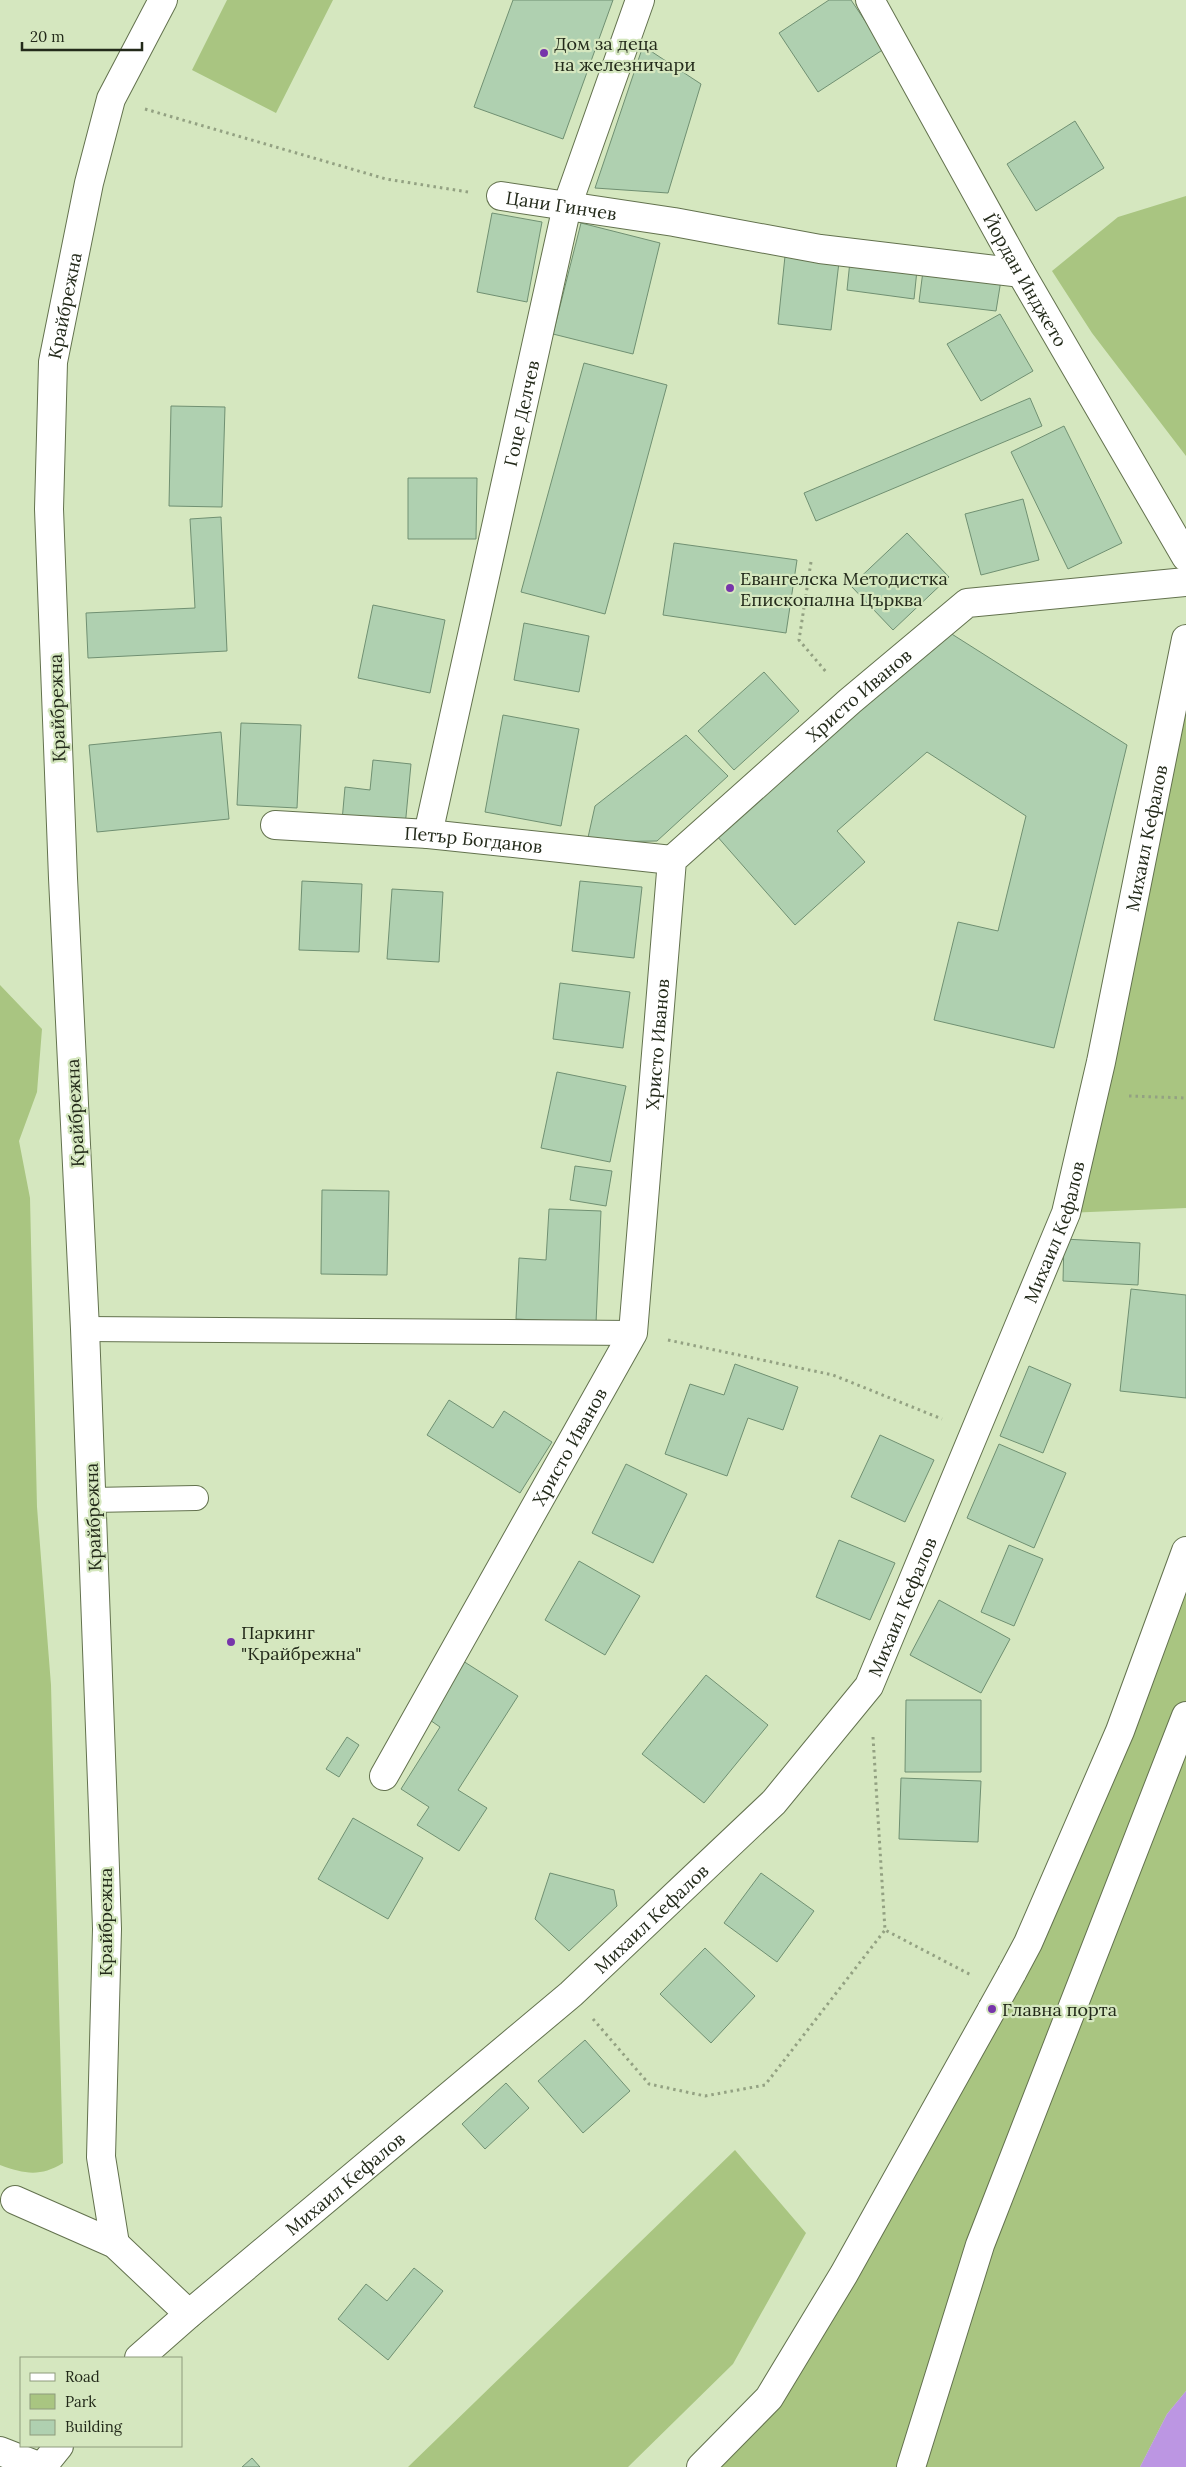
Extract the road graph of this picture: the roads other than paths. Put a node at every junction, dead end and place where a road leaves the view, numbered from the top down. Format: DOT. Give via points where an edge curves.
graph roads {
  1 [pos="163,0"];
  2 [pos="640,0"];
  3 [pos="870,0"];
  4 [pos="501,196"];
  5 [pos="567,206"];
  6 [pos="1021,273"];
  7 [pos="1186,557"];
  8 [pos="1186,582"];
  9 [pos="1186,639"];
  10 [pos="275,825"];
  11 [pos="428,834"];
  12 [pos="672,860"];
  13 [pos="85,1329"];
  14 [pos="633,1333"];
  15 [pos="196,1498"];
  16 [pos="92,1500"];
  17 [pos="1186,1551"];
  18 [pos="1186,1716"];
  19 [pos="384,1776"];
  20 [pos="8,2198"];
  21 [pos="115,2244"];
  22 [pos="189,2314"];
  23 [pos="140,2357"];
  24 [pos="58,2447"];
  25 [pos="0,2451"];
  26 [pos="41,2467"];
  27 [pos="701,2467"];
  28 [pos="911,2467"];
  1 -- 13 [label="street, Крайбрежна" via="111,99 89,183 53,362 49,509"];
  2 -- 5 [label="street, Гоце Делчев"];
  3 -- 6 [label="street, Йордан Инджето"];
  4 -- 5 [label="street, Цани Гинчев"];
  5 -- 6 [label="street, Цани Гинчев" via="820,249"];
  5 -- 11 [label="street, Гоце Делчев"];
  6 -- 7 [label="street, Йордан Инджето"];
  8 -- 12 [label="street, Христо Иванов" via="967,603 850,701"];
  9 -- 22 [label="street, Михаил Кефалов" via="1066,1213 870,1686 774,1802 571,1994"];
  10 -- 11 [label="street, Петър Богданов"];
  11 -- 12 [label="street, Петър Богданов"];
  12 -- 14 [label="street, Христо Иванов"];
  13 -- 14 [label="lane"];
  13 -- 16 [label="street, Крайбрежна"];
  14 -- 19 [label="street, Христо Иванов"];
  15 -- 16 [label="lane"];
  16 -- 21 [label="street, Крайбрежна" via="107,1929 101,2157"];
  17 -- 27 [label="street, bridge" via="1120,1731 1028,1943 844,2274 769,2398"];
  18 -- 28 [label="street" via="980,2245"];
  20 -- 21 [label="street"];
  21 -- 22 [label="street"];
  22 -- 23 [label="street, Михаил Кефалов"];
  24 -- 26 [label="street"];
  25 -- 26 [label="street"];
}
